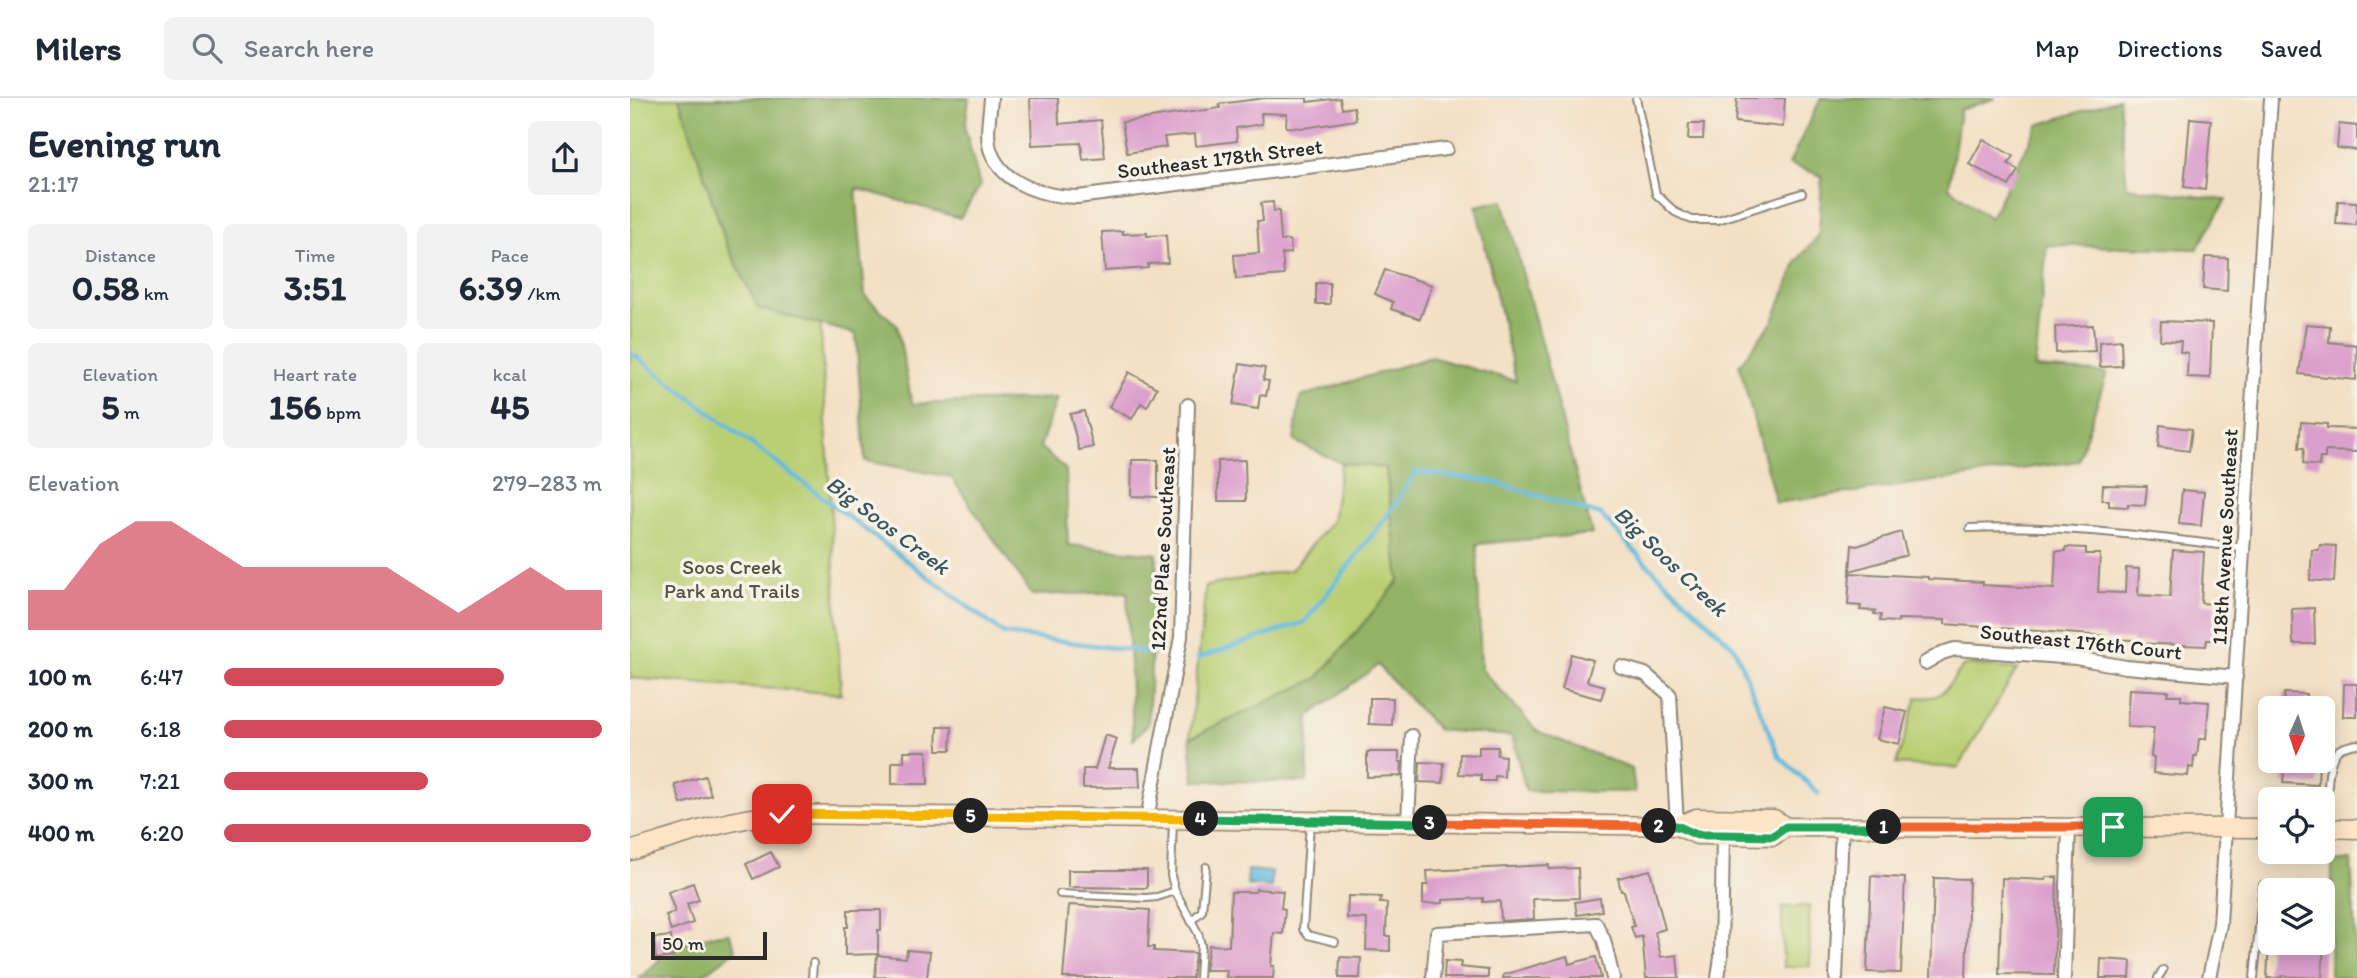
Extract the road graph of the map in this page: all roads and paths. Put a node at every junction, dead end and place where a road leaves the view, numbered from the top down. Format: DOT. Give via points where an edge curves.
graph roads {
  1 [pos="991,98"];
  2 [pos="1636,98"];
  3 [pos="2271,98"];
  4 [pos="1446,149"];
  5 [pos="1802,194"];
  6 [pos="1188,405"];
  7 [pos="1970,528"];
  8 [pos="2244,548"];
  9 [pos="1925,663"];
  10 [pos="1621,667"];
  11 [pos="2236,677"];
  12 [pos="1412,736"];
  13 [pos="2357,744"];
  14 [pos="2327,787"];
  15 [pos="1147,819"];
  16 [pos="1173,819"];
  17 [pos="1310,821"];
  18 [pos="1408,823"];
  19 [pos="1677,826"];
  20 [pos="1786,827"];
  21 [pos="1842,827"];
  22 [pos="2069,827"];
  23 [pos="2226,827"];
  24 [pos="2258,828"];
  25 [pos="2335,828"];
  26 [pos="2357,829"];
  27 [pos="1723,835"];
  28 [pos="630,851"];
  29 [pos="1206,867"];
  30 [pos="1175,891"];
  31 [pos="1060,894"];
  32 [pos="1191,921"];
  33 [pos="2258,936"];
  34 [pos="1335,942"];
  35 [pos="813,963"];
  36 [pos="2163,970"];
  37 [pos="812,978"];
  38 [pos="1199,978"];
  39 [pos="1433,978"];
  40 [pos="1613,978"];
  41 [pos="1718,978"];
  42 [pos="1836,978"];
  43 [pos="2064,978"];
  44 [pos="2158,978"];
  45 [pos="2209,978"];
  46 [pos="2254,978"];
  1 -- 4 [label="street, Southeast 178th Street" via="988,137 997,163 1027,188 1059,197"];
  2 -- 5 [label="lane" via="1656,194 1675,212 1692,220 1718,220"];
  3 -- 8 [label="street, 118th Avenue Southeast"];
  6 -- 15 [label="street, 122nd Place Southeast" via="1181,637"];
  7 -- 8 [label="lane" via="2056,529"];
  8 -- 11 [label="street, 118th Avenue Southeast"];
  9 -- 11 [label="street, Southeast 176th Court" via="1955,649"];
  10 -- 19 [label="street" via="1645,674 1670,695"];
  11 -- 23 [label="street, 118th Avenue Southeast"];
  12 -- 18 [label="street"];
  13 -- 14 [label="lane" via="2339,749 2334,756"];
  15 -- 16 [label="main road"];
  15 -- 28 [label="main road" via="782,814 754,816"];
  16 -- 17 [label="main road"];
  16 -- 30 [label="lane" via="1171,876"];
  17 -- 18 [label="main road"];
  17 -- 34 [label="lane" via="1303,929 1308,935"];
  18 -- 19 [label="main road"];
  19 -- 20 [label="main road" via="1696,818 1774,818"];
  19 -- 27 [label="main road" via="1697,835"];
  20 -- 21 [label="main road"];
  20 -- 27 [label="main road" via="1773,836"];
  21 -- 22 [label="main road"];
  21 -- 42 [label="street"];
  22 -- 23 [label="main road"];
  22 -- 43 [label="street"];
  23 -- 24 [label="main road"];
  23 -- 45 [label="street, 118th Avenue Southeast" via="2220,924"];
  25 -- 26 [label="main road"];
  27 -- 41 [label="street"];
  29 -- 32 [label="lane" via="1202,911"];
  30 -- 31 [label="lane" via="1146,898"];
  30 -- 32 [label="lane"];
  32 -- 38 [label="lane" via="1201,945"];
  33 -- 46 [label="lane"];
  35 -- 37 [label="lane"];
  36 -- 44 [label="lane"];
  39 -- 40 [label="street" via="1437,933 1596,924"];
}
